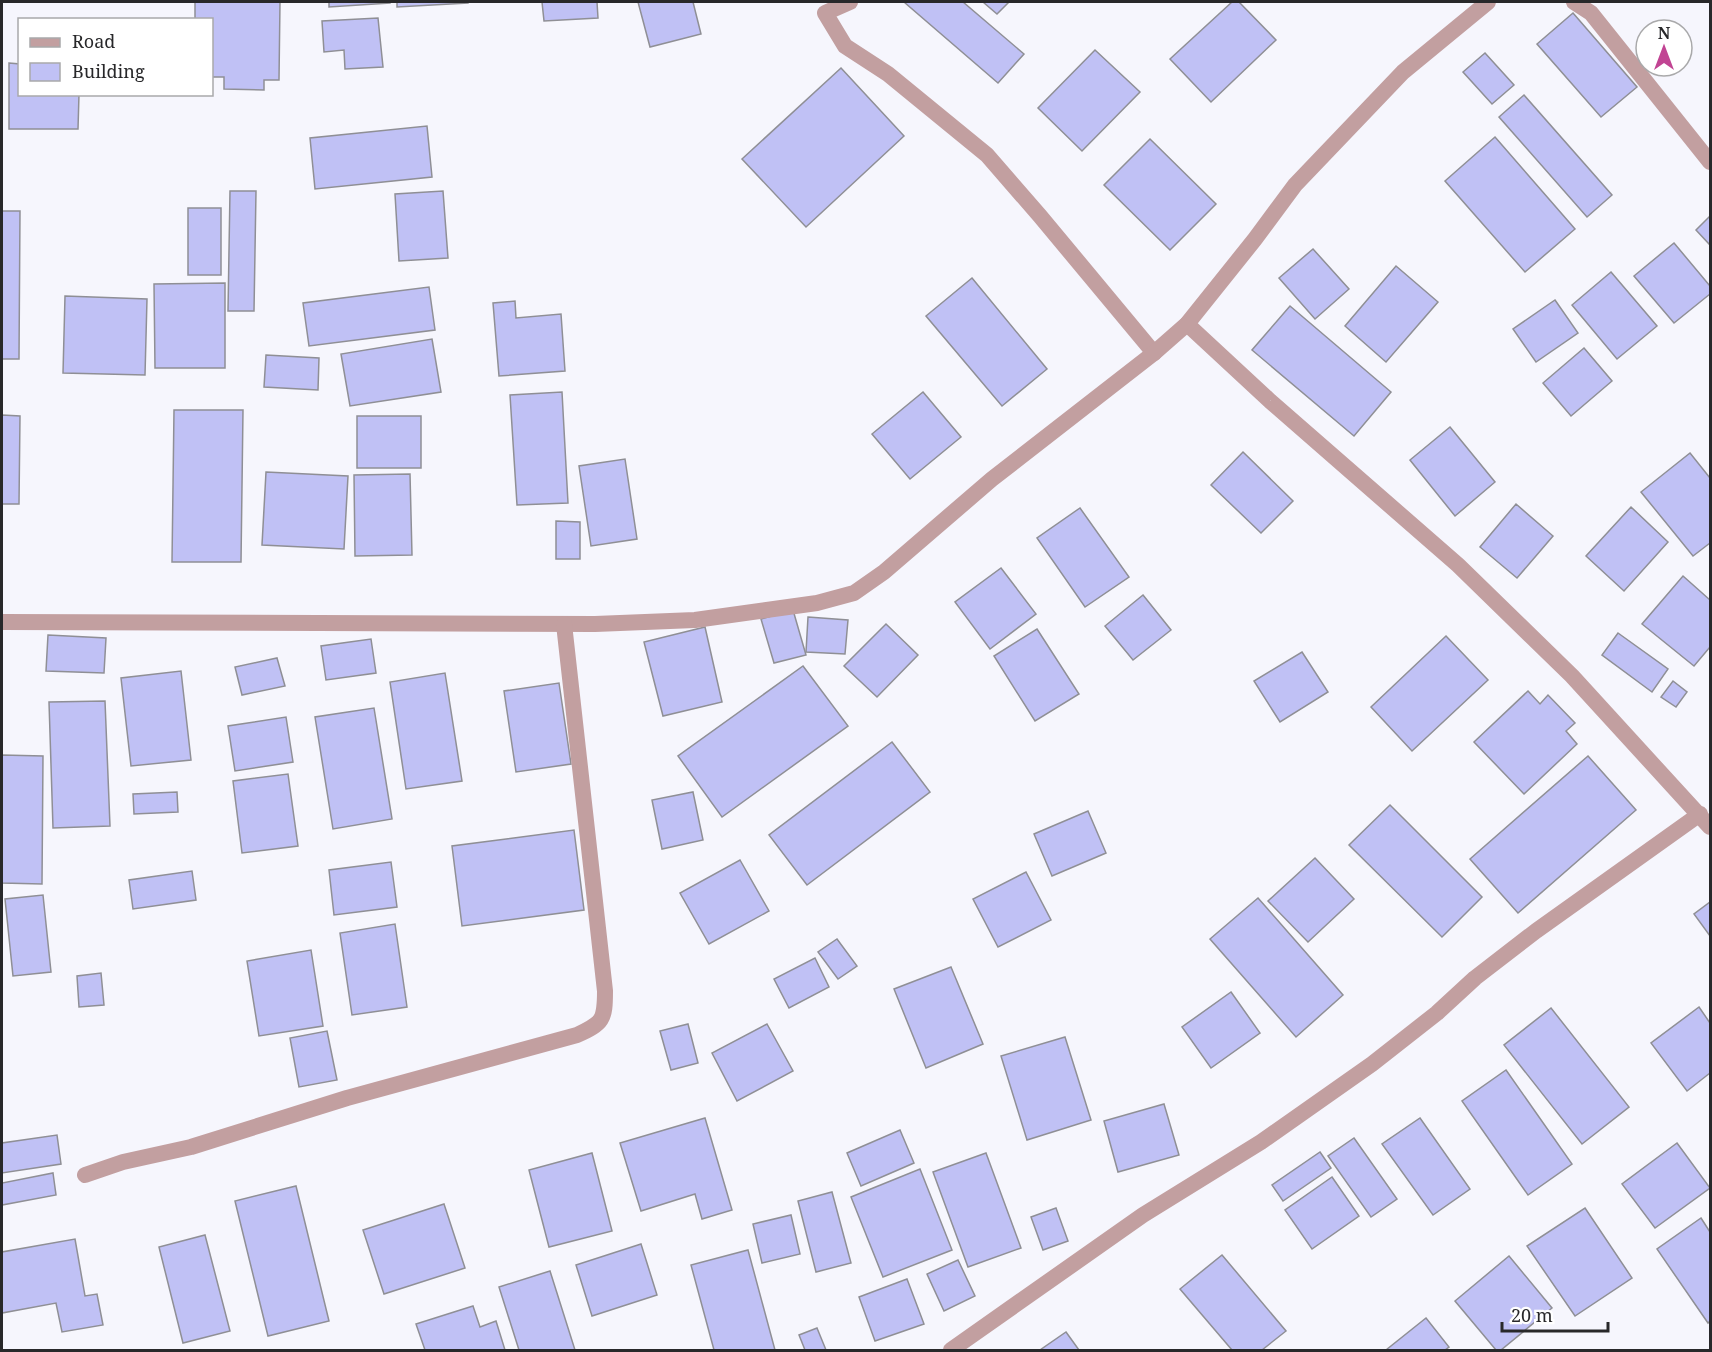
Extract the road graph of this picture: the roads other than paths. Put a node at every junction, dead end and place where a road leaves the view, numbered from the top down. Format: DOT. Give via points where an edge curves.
graph roads {
  1 [pos="850,2"];
  2 [pos="1488,2"];
  3 [pos="1574,2"];
  4 [pos="1710,162"];
  5 [pos="1187,324"];
  6 [pos="1154,353"];
  7 [pos="2,622"];
  8 [pos="564,624"];
  9 [pos="1705,820"];
  10 [pos="85,1175"];
  11 [pos="951,1350"];
  1 -- 6 [label="street" via="825,13 845,46 888,74 987,155"];
  2 -- 5 [label="street" via="1402,72 1295,185"];
  3 -- 4 [label="street" via="1591,13"];
  5 -- 6 [label="street"];
  5 -- 9 [label="street" via="1458,565 1572,676"];
  6 -- 8 [label="street" via="854,593 817,603 695,620"];
  7 -- 8 [label="street"];
  8 -- 10 [label="street" via="605,991 605,1014 597,1026 577,1035"];
  9 -- 11 [label="street" via="1527,938 1372,1064 1261,1142 1143,1215"];
}
